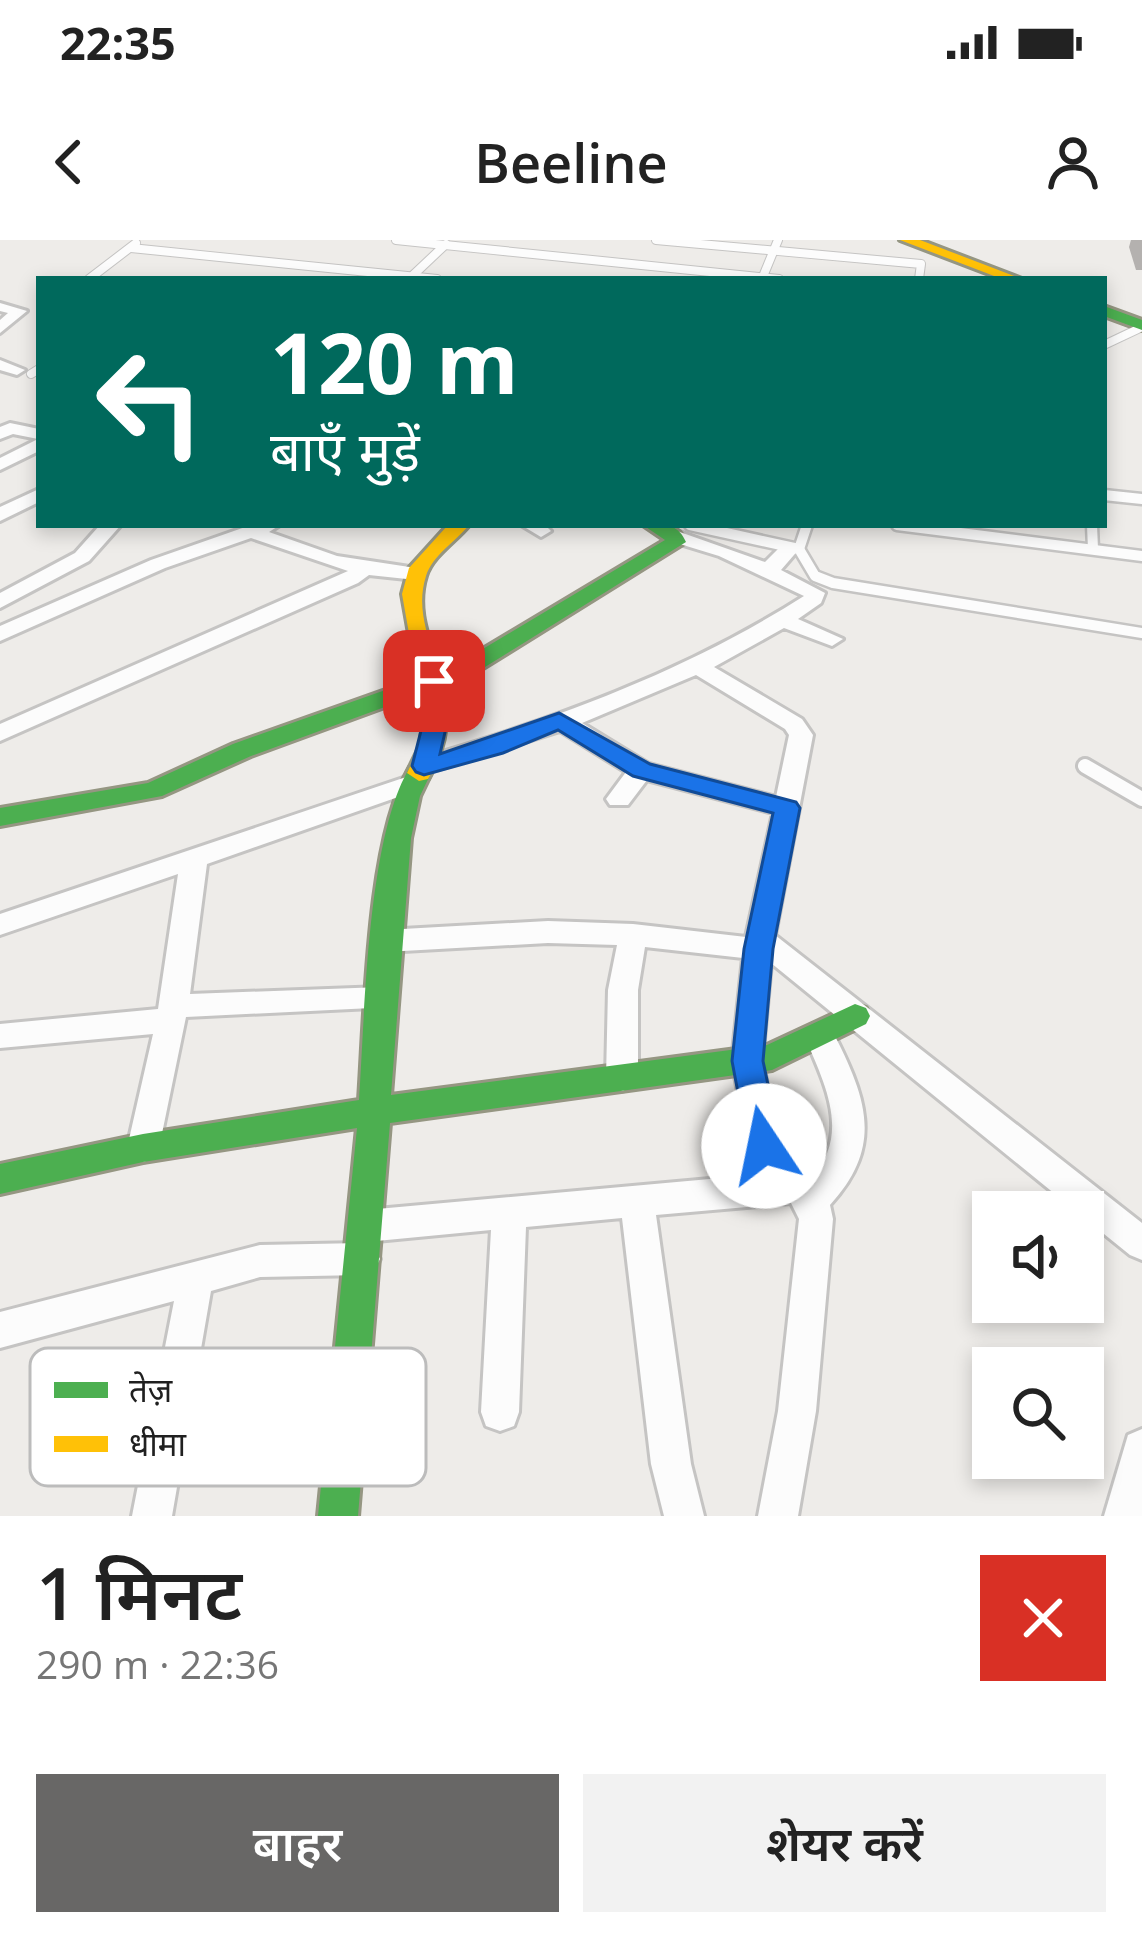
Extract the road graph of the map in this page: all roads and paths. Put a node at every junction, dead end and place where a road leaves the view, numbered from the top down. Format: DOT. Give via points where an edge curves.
graph roads {
  1 [pos="140,240"];
  2 [pos="396,240"];
  3 [pos="656,240"];
  4 [pos="778,240"];
  5 [pos="907,240"];
  6 [pos="447,242"];
  7 [pos="131,248"];
  8 [pos="773,250"];
  9 [pos="348,269"];
  10 [pos="93,276"];
  11 [pos="340,276"];
  12 [pos="396,276"];
  13 [pos="412,276"];
  14 [pos="744,276"];
  15 [pos="763,276"];
  16 [pos="919,276"];
  17 [pos="1007,276"];
  18 [pos="0,307"];
  19 [pos="1107,312"];
  20 [pos="1142,326"];
  21 [pos="0,328"];
  22 [pos="1107,342"];
  23 [pos="36,433"];
  24 [pos="0,434"];
  25 [pos="36,446"];
  26 [pos="0,465"];
  27 [pos="1107,495"];
  28 [pos="36,497"];
  29 [pos="1142,500"];
  30 [pos="0,515"];
  31 [pos="108,528"];
  32 [pos="205,528"];
  33 [pos="261,528"];
  34 [pos="456,528"];
  35 [pos="805,528"];
  36 [pos="922,528"];
  37 [pos="1092,528"];
  38 [pos="676,529"];
  39 [pos="794,548"];
  40 [pos="1093,549"];
  41 [pos="183,555"];
  42 [pos="1142,556"];
  43 [pos="362,570"];
  44 [pos="769,571"];
  45 [pos="416,574"];
  46 [pos="840,591"];
  47 [pos="814,599"];
  48 [pos="0,602"];
  49 [pos="780,619"];
  50 [pos="6,625"];
  51 [pos="1142,633"];
  52 [pos="832,639"];
  53 [pos="694,665"];
  54 [pos="434,681"];
  55 [pos="559,720"];
  56 [pos="0,733"];
  57 [pos="1085,766"];
  58 [pos="641,770"];
  59 [pos="418,775"];
  60 [pos="619,799"];
  61 [pos="1142,799"];
  62 [pos="787,808"];
  63 [pos="0,817"];
  64 [pos="194,858"];
  65 [pos="0,925"];
  66 [pos="633,935"];
  67 [pos="385,941"];
  68 [pos="760,944"];
  69 [pos="382,999"];
  70 [pos="172,1013"];
  71 [pos="855,1016"];
  72 [pos="0,1036"];
  73 [pos="820,1037"];
  74 [pos="747,1061"];
  75 [pos="622,1078"];
  76 [pos="376,1111"];
  77 [pos="143,1148"];
  78 [pos="0,1179"];
  79 [pos="773,1189"];
  80 [pos="813,1199"];
  81 [pos="637,1202"];
  82 [pos="509,1213"];
  83 [pos="364,1242"];
  84 [pos="1142,1244"];
  85 [pos="196,1276"];
  86 [pos="0,1330"];
  87 [pos="183,1348"];
  88 [pos="351,1348"];
  89 [pos="500,1412"];
  90 [pos="1142,1449"];
  91 [pos="158,1486"];
  92 [pos="340,1486"];
  93 [pos="152,1516"];
  94 [pos="338,1516"];
  95 [pos="684,1516"];
  96 [pos="778,1516"];
  97 [pos="1124,1516"];
  1 -- 7 [label="lane"];
  2 -- 6 [label="lane"];
  3 -- 8 [label="lane"];
  4 -- 8 [label="lane"];
  5 -- 17 [label="street"];
  6 -- 13 [label="lane"];
  6 -- 14 [label="lane"];
  7 -- 9 [label="lane"];
  7 -- 10 [label="lane"];
  8 -- 15 [label="lane"];
  8 -- 16 [label="lane" via="921,264"];
  9 -- 11 [label="lane"];
  9 -- 12 [label="lane"];
  18 -- 21 [label="street" via="20,311"];
  19 -- 20 [label="street"];
  20 -- 22 [label="lane"];
  23 -- 24 [label="street"];
  25 -- 26 [label="street"];
  27 -- 29 [label="lane"];
  28 -- 30 [label="street"];
  31 -- 48 [label="street" via="82,556"];
  32 -- 41 [label="street"];
  33 -- 41 [label="street"];
  33 -- 43 [label="street" via="310,558"];
  34 -- 45 [label="street"];
  35 -- 39 [label="lane"];
  36 -- 40 [label="lane"];
  37 -- 40 [label="lane"];
  38 -- 39 [label="lane"];
  38 -- 44 [label="street"];
  38 -- 54 [label="street" via="561,614"];
  39 -- 44 [label="street"];
  39 -- 51 [label="lane" via="806,567 833,583"];
  40 -- 42 [label="lane"];
  41 -- 50 [label="street"];
  43 -- 45 [label="street"];
  43 -- 56 [label="street"];
  44 -- 47 [label="street"];
  45 -- 54 [label="street" via="414,606"];
  46 -- 47 [label="street"];
  47 -- 49 [label="street"];
  49 -- 52 [label="street"];
  49 -- 53 [label="street"];
  53 -- 55 [label="street"];
  53 -- 62 [label="street" via="800,729"];
  54 -- 59 [label="street" via="437,715"];
  54 -- 63 [label="street" via="153,790"];
  55 -- 58 [label="street"];
  55 -- 59 [label="street"];
  57 -- 61 [label="lane"];
  58 -- 60 [label="street"];
  58 -- 62 [label="street"];
  59 -- 64 [label="street"];
  59 -- 67 [label="street"];
  62 -- 68 [label="street"];
  64 -- 65 [label="street"];
  64 -- 70 [label="street"];
  66 -- 67 [label="street"];
  66 -- 68 [label="street"];
  66 -- 75 [label="street"];
  67 -- 69 [label="street"];
  68 -- 71 [label="street"];
  68 -- 74 [label="street"];
  69 -- 70 [label="street"];
  69 -- 76 [label="street"];
  70 -- 72 [label="street"];
  70 -- 77 [label="street"];
  71 -- 73 [label="street"];
  71 -- 84 [label="street"];
  73 -- 74 [label="street"];
  73 -- 80 [label="street" via="853,1125 844,1163"];
  74 -- 75 [label="street"];
  74 -- 79 [label="street"];
  75 -- 76 [label="street"];
  76 -- 77 [label="street"];
  76 -- 83 [label="street"];
  77 -- 78 [label="street"];
  79 -- 80 [label="street" via="792,1187"];
  79 -- 81 [label="street"];
  80 -- 96 [label="street" via="797,1411"];
  81 -- 82 [label="street"];
  81 -- 95 [label="street"];
  82 -- 83 [label="street"];
  82 -- 89 [label="street"];
  83 -- 85 [label="street"];
  83 -- 88 [label="street"];
  85 -- 86 [label="street"];
  85 -- 87 [label="street"];
  90 -- 97 [label="street"];
  91 -- 93 [label="street"];
  92 -- 94 [label="street"];
}
